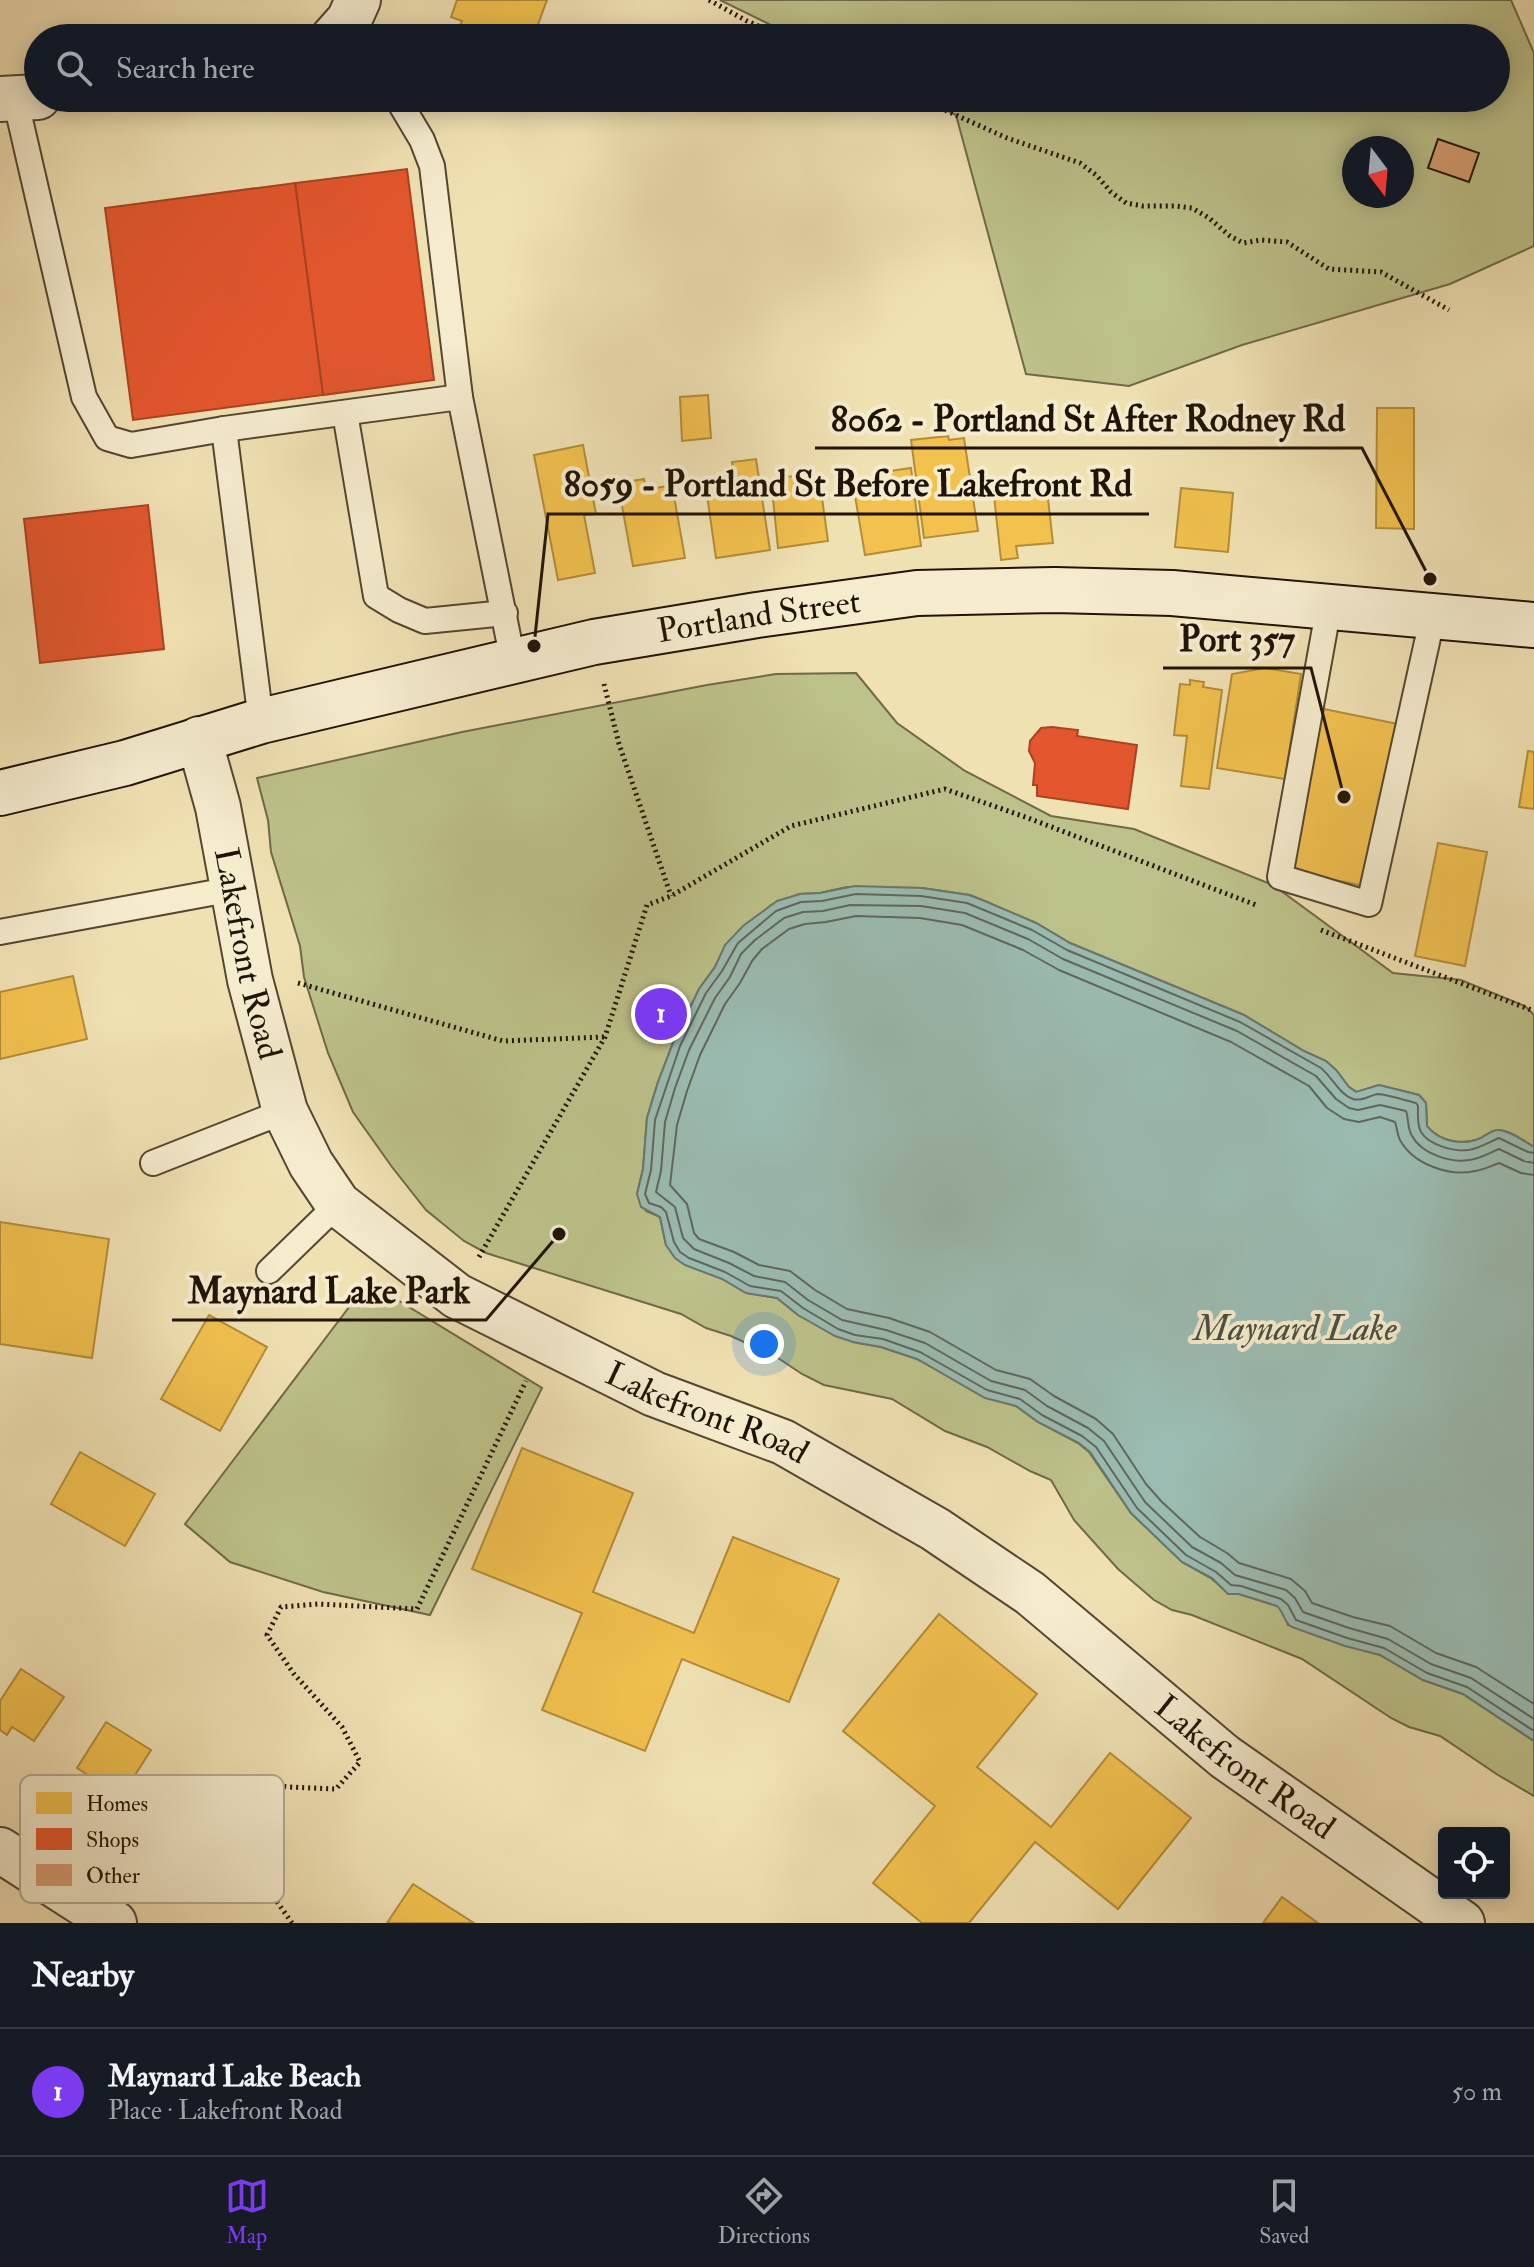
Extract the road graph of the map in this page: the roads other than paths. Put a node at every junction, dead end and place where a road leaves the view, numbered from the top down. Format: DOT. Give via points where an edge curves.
graph roads {
  1 [pos="18,98"];
  2 [pos="405,112"];
  3 [pos="460,397"];
  4 [pos="345,413"];
  5 [pos="224,429"];
  6 [pos="1329,606"];
  7 [pos="505,613"];
  8 [pos="1433,615"];
  9 [pos="1534,625"];
  10 [pos="513,661"];
  11 [pos="261,721"];
  12 [pos="199,739"];
  13 [pos="0,793"];
  14 [pos="233,889"];
  15 [pos="0,932"];
  16 [pos="285,1111"];
  17 [pos="153,1163"];
  18 [pos="338,1204"];
  19 [pos="269,1271"];
  20 [pos="0,1850"];
  21 [pos="20,1863"];
  22 [pos="83,1903"];
  23 [pos="114,1923"];
  24 [pos="1462,1923"];
  1 -- 5 [label="lane" via="84,397 107,438 131,445"];
  2 -- 3 [label="lane" via="432,166"];
  3 -- 4 [label="lane"];
  3 -- 7 [label="lane"];
  4 -- 5 [label="lane"];
  4 -- 7 [label="lane" via="376,596 425,621"];
  5 -- 11 [label="lane"];
  6 -- 8 [label="street, Portland Street"];
  6 -- 8 [label="lane" via="1280,877 1369,904"];
  6 -- 10 [label="street, Portland Street" via="1143,592 917,593 594,642"];
  7 -- 10 [label="lane"];
  8 -- 9 [label="street, Portland Street"];
  10 -- 11 [label="street, Portland Street"];
  11 -- 12 [label="street, Portland Street"];
  12 -- 13 [label="street, Portland Street"];
  12 -- 14 [label="street, Lakefront Road"];
  14 -- 15 [label="lane"];
  14 -- 16 [label="street, Lakefront Road" via="250,980"];
  16 -- 17 [label="lane"];
  16 -- 18 [label="street, Lakefront Road"];
  18 -- 19 [label="lane"];
  18 -- 24 [label="street, Lakefront Road" via="457,1296 654,1394 783,1442 935,1529 1030,1593 1225,1757"];
  20 -- 21 [label="street"];
  22 -- 23 [label="street"];
}
